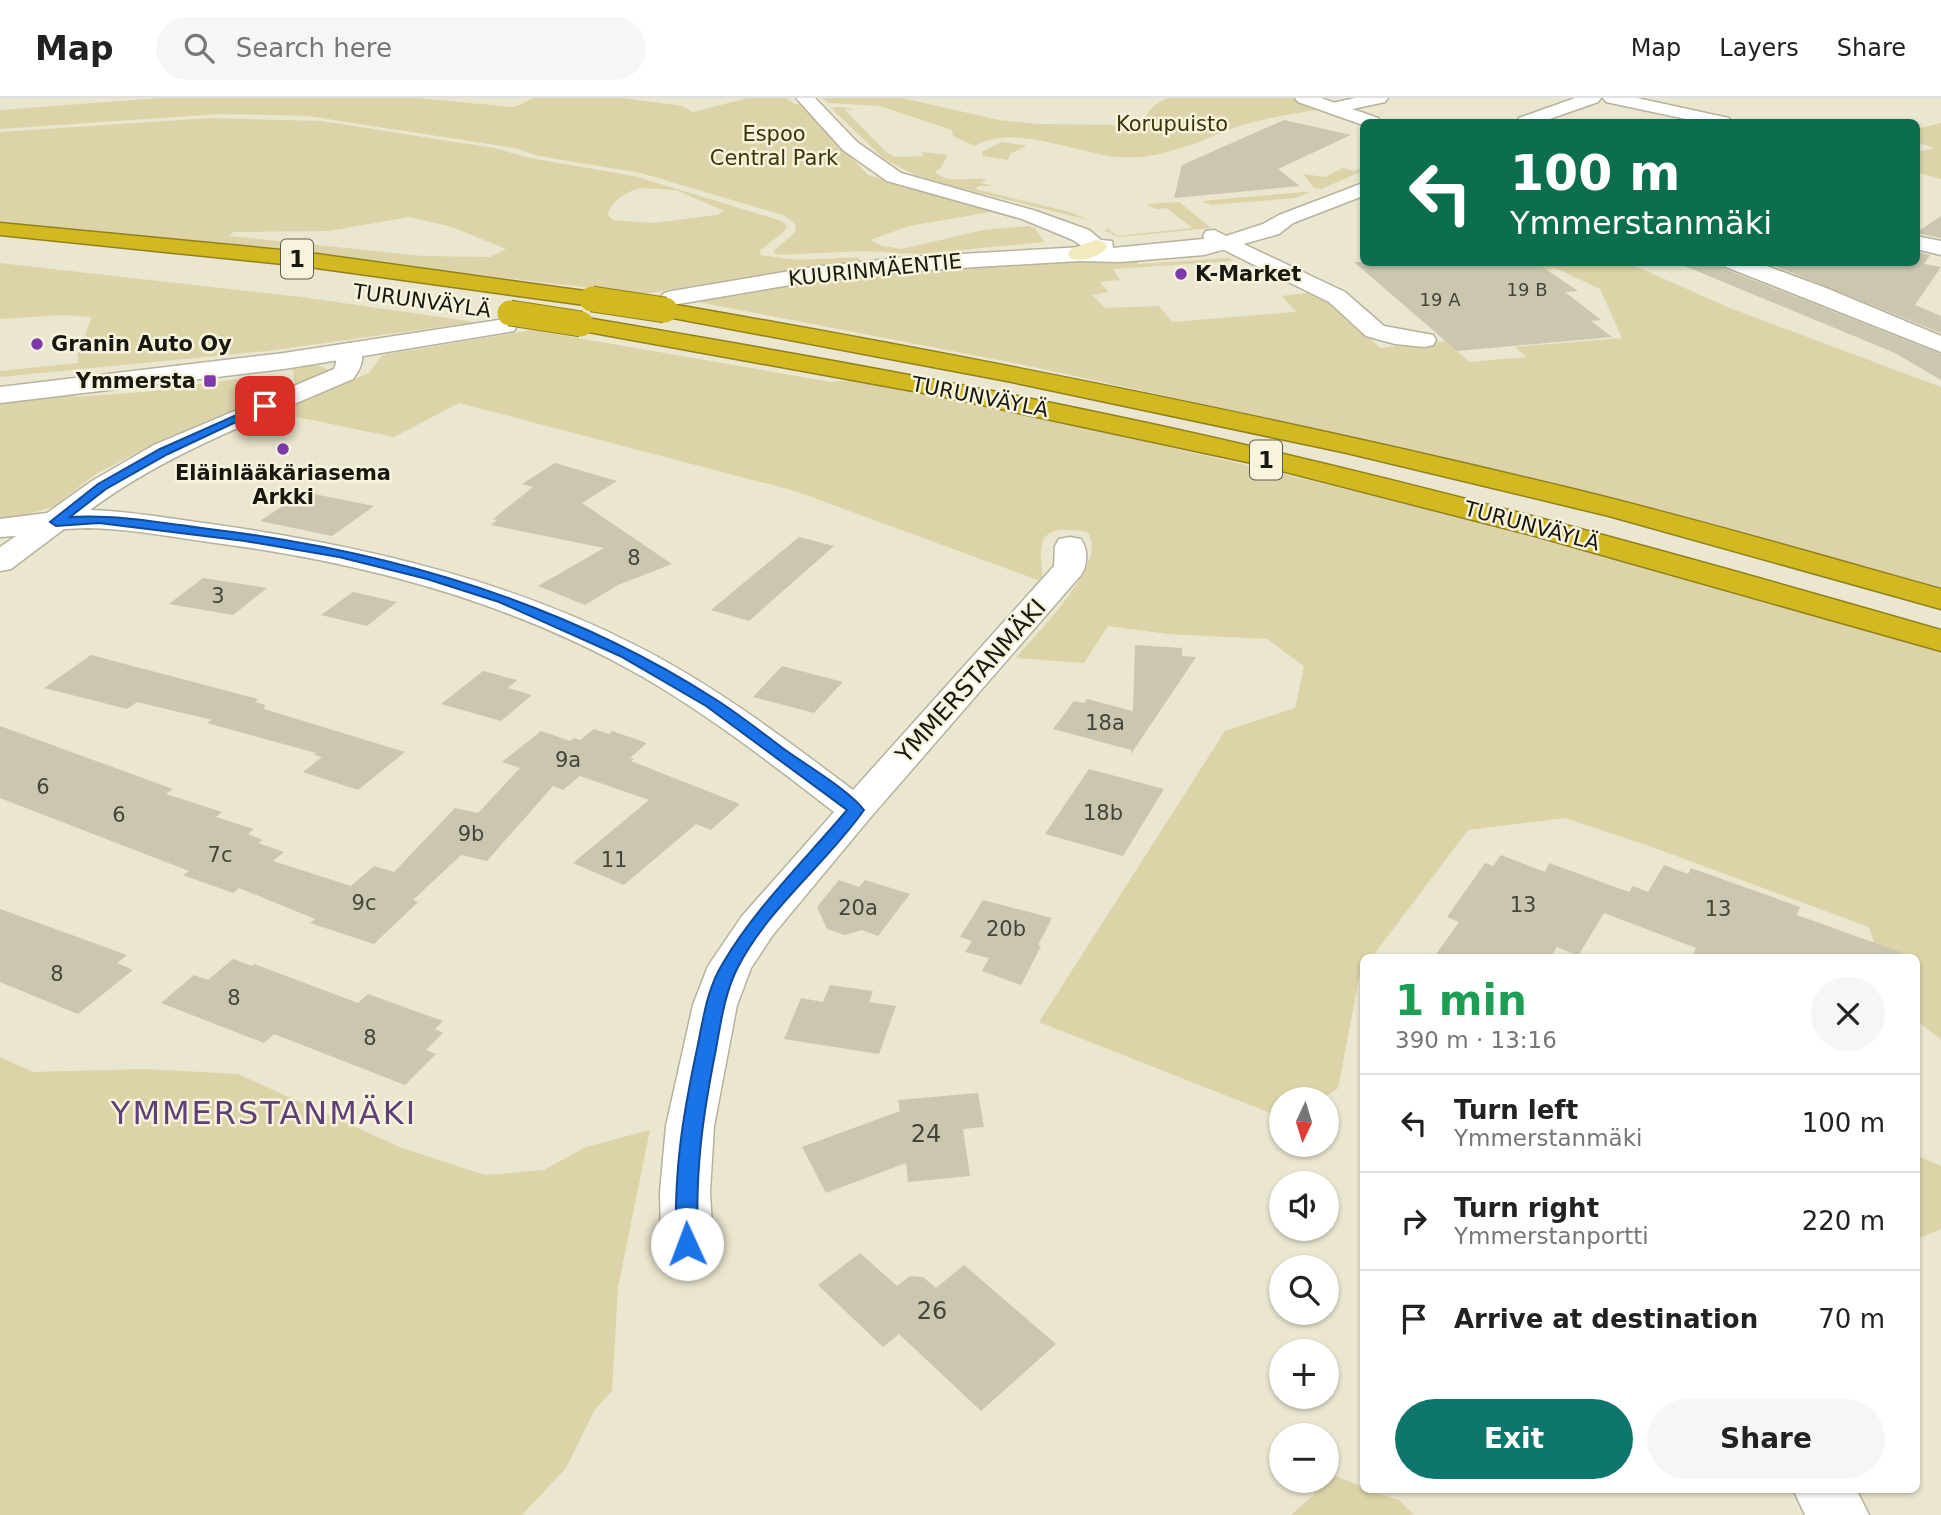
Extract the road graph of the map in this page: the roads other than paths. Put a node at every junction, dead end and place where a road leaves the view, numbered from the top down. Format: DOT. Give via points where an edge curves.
graph roads {
  1 [pos="805,98"];
  2 [pos="1304,98"];
  3 [pos="1379,98"];
  4 [pos="1592,98"];
  5 [pos="1612,98"];
  6 [pos="1334,108"];
  7 [pos="1364,119"];
  8 [pos="1533,119"];
  9 [pos="1709,119"];
  10 [pos="1360,190"];
  11 [pos="0,229"];
  12 [pos="1221,240"];
  13 [pos="1920,243"];
  14 [pos="1941,248"];
  15 [pos="1088,250"];
  16 [pos="1745,266"];
  17 [pos="668,304"];
  18 [pos="483,309"];
  19 [pos="587,311"];
  20 [pos="508,319"];
  21 [pos="1424,340"];
  22 [pos="1941,345"];
  23 [pos="349,351"];
  24 [pos="0,395"];
  25 [pos="56,522"];
  26 [pos="0,528"];
  27 [pos="1070,546"];
  28 [pos="0,562"];
  29 [pos="1941,599"];
  30 [pos="1941,641"];
  31 [pos="856,810"];
  32 [pos="687,1244"];
  33 [pos="1825,1493"];
  34 [pos="1839,1515"];
  1 -- 15 [label="street" via="850,146 894,177 1029,215 1061,229 1055,237 1059,246"];
  2 -- 6 [label="street"];
  3 -- 6 [label="street"];
  4 -- 8 [label="street"];
  5 -- 9 [label="street"];
  6 -- 7 [label="street"];
  10 -- 12 [label="street, KUURINMÄENTIE" via="1271,229"];
  11 -- 19 [label="highway, TURUNVÄYLÄ / 1" via="302,259"];
  12 -- 15 [label="street, KUURINMÄENTIE" via="1152,253"];
  12 -- 21 [label="street" via="1337,297 1375,331"];
  13 -- 14 [label="street"];
  15 -- 17 [label="street, KUURINMÄENTIE" via="847,271"];
  16 -- 22 [label="street"];
  17 -- 19 [label="highway, TURUNVÄYLÄ / 1, bridge"];
  17 -- 29 [label="highway, TURUNVÄYLÄ / 1" via="1343,443 1590,503"];
  18 -- 20 [label="highway, TURUNVÄYLÄ / 1"];
  19 -- 20 [label="highway, TURUNVÄYLÄ / 1, bridge"];
  19 -- 30 [label="highway, TURUNVÄYLÄ / 1" via="1147,431 1567,535"];
  20 -- 23 [label="street"];
  23 -- 24 [label="street"];
  23 -- 25 [label="street" via="344,374 164,451 102,487"];
  25 -- 26 [label="street"];
  25 -- 28 [label="street"];
  25 -- 31 [label="street" via="99,519 339,553 503,599 625,653 711,703"];
  27 -- 31 [label="street, YMMERSTANMÄKI" via="1070,568"];
  31 -- 32 [label="street, YMMERSTANMÄKI" via="757,926 730,966 715,1004 691,1126 685,1192"];
  33 -- 34 [label="street"];
}
